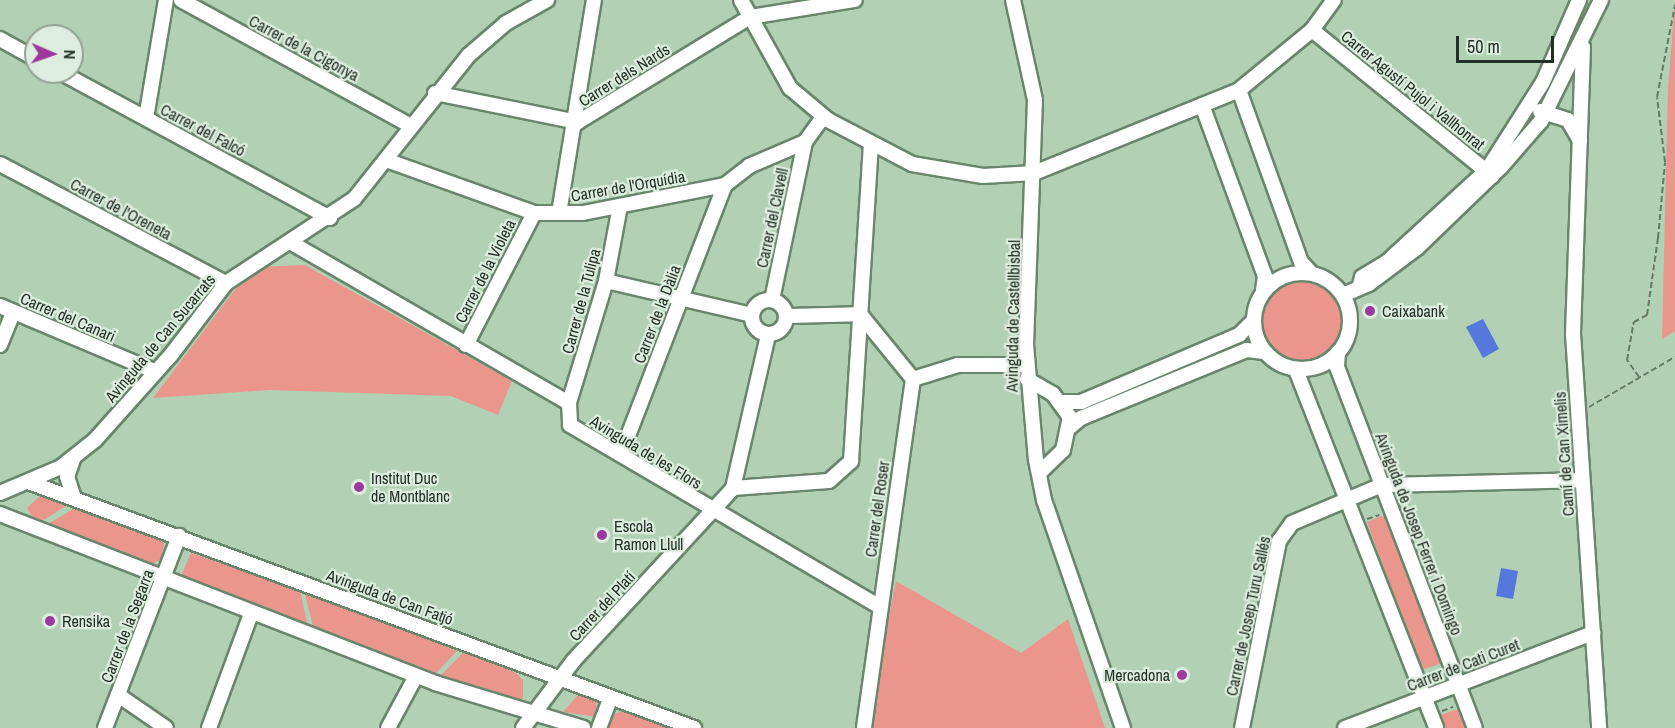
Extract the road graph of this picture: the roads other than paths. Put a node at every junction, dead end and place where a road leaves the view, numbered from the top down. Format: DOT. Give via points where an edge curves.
graph roads {
  1 [pos="166,0"];
  2 [pos="181,0"];
  3 [pos="517,0"];
  4 [pos="547,0"];
  5 [pos="594,0"];
  6 [pos="741,0"];
  7 [pos="855,0"];
  8 [pos="1013,0"];
  9 [pos="1334,0"];
  10 [pos="1579,0"];
  11 [pos="1586,0"];
  12 [pos="1601,0"];
  13 [pos="532,7"];
  14 [pos="750,17"];
  15 [pos="1575,22"];
  16 [pos="1312,30"];
  17 [pos="0,39"];
  18 [pos="1585,42"];
  19 [pos="24,52"];
  20 [pos="82,84"];
  21 [pos="1539,88"];
  22 [pos="1239,90"];
  23 [pos="435,93"];
  24 [pos="1202,105"];
  25 [pos="1545,114"];
  26 [pos="823,117"];
  27 [pos="146,118"];
  28 [pos="578,122"];
  29 [pos="411,126"];
  30 [pos="1580,141"];
  31 [pos="805,142"];
  32 [pos="871,146"];
  33 [pos="386,160"];
  34 [pos="1,167"];
  35 [pos="1034,173"];
  36 [pos="1489,173"];
  37 [pos="725,185"];
  38 [pos="620,206"];
  39 [pos="534,213"];
  40 [pos="559,213"];
  41 [pos="330,218"];
  42 [pos="290,242"];
  43 [pos="1312,274"];
  44 [pos="606,281"];
  45 [pos="226,283"];
  46 [pos="1263,291"];
  47 [pos="1342,295"];
  48 [pos="680,300"];
  49 [pos="772,300"];
  50 [pos="7,309"];
  51 [pos="860,314"];
  52 [pos="752,315"];
  53 [pos="786,316"];
  54 [pos="1254,320"];
  55 [pos="768,335"];
  56 [pos="0,345"];
  57 [pos="466,345"];
  58 [pos="1264,352"];
  59 [pos="1338,352"];
  60 [pos="1296,370"];
  61 [pos="156,372"];
  62 [pos="1027,372"];
  63 [pos="913,379"];
  64 [pos="1061,402"];
  65 [pos="569,404"];
  66 [pos="1069,428"];
  67 [pos="621,454"];
  68 [pos="76,455"];
  69 [pos="1039,473"];
  70 [pos="1580,480"];
  71 [pos="31,483"];
  72 [pos="1382,484"];
  73 [pos="733,488"];
  74 [pos="0,493"];
  75 [pos="74,498"];
  76 [pos="1346,498"];
  77 [pos="711,511"];
  78 [pos="0,514"];
  79 [pos="179,536"];
  80 [pos="162,581"];
  81 [pos="880,607"];
  82 [pos="251,614"];
  83 [pos="1593,633"];
  84 [pos="416,676"];
  85 [pos="561,678"];
  86 [pos="1459,685"];
  87 [pos="118,695"];
  88 [pos="612,698"];
  89 [pos="1424,698"];
  90 [pos="535,714"];
  91 [pos="1433,722"];
  92 [pos="105,728"];
  93 [pos="166,728"];
  94 [pos="209,728"];
  95 [pos="388,728"];
  96 [pos="523,728"];
  97 [pos="583,728"];
  98 [pos="599,728"];
  99 [pos="694,728"];
  100 [pos="864,728"];
  101 [pos="1123,728"];
  102 [pos="1242,728"];
  103 [pos="1345,728"];
  104 [pos="1475,728"];
  105 [pos="1599,728"];
  1 -- 27 [label="street"];
  2 -- 29 [label="street, Carrer de la Cigonya"];
  3 -- 13 [label="street"];
  4 -- 13 [label="street, Avinguda de Can Sucarrats"];
  5 -- 28 [label="street"];
  6 -- 14 [label="street"];
  7 -- 14 [label="street"];
  8 -- 35 [label="street, Avinguda de Castellbisbal" via="1035,100"];
  9 -- 16 [label="street"];
  10 -- 15 [label="street"];
  11 -- 15 [label="street"];
  12 -- 18 [label="street"];
  13 -- 23 [label="street, Avinguda de Can Sucarrats" via="469,55"];
  14 -- 26 [label="street" via="790,87"];
  14 -- 28 [label="street, Carrer dels Nards"];
  15 -- 18 [label="street"];
  15 -- 21 [label="street"];
  16 -- 22 [label="street"];
  16 -- 36 [label="street, Carrer Agustí Pujol i Vallhonrat"];
  17 -- 19 [label="street"];
  18 -- 25 [label="street"];
  18 -- 30 [label="street, Camí de Can Ximelis"];
  20 -- 27 [label="street, Carrer del Falcó"];
  21 -- 25 [label="street" via="1536,102"];
  21 -- 36 [label="street"];
  22 -- 24 [label="street"];
  22 -- 43 [label="street" via="1301,262"];
  23 -- 28 [label="street, Carrer dels Nards"];
  23 -- 29 [label="street, Avinguda de Can Sucarrats"];
  24 -- 35 [label="street"];
  24 -- 46 [label="street" via="1265,276"];
  25 -- 30 [label="street" via="1568,120"];
  25 -- 36 [label="street"];
  26 -- 31 [label="street"];
  26 -- 32 [label="street"];
  27 -- 41 [label="street, Carrer del Falcó"];
  28 -- 40 [label="street"];
  29 -- 33 [label="street, Avinguda de Can Sucarrats"];
  30 -- 70 [label="street, Camí de Can Ximelis" via="1576,412"];
  31 -- 37 [label="street, Carrer de l'Orquídia" via="749,166"];
  31 -- 49 [label="street, Carrer del Clavell"];
  32 -- 35 [label="street" via="951,173"];
  32 -- 51 [label="street, Carrer del Roser"];
  33 -- 39 [label="street, Carrer de l'Orquídia"];
  33 -- 41 [label="street, Avinguda de Can Sucarrats"];
  34 -- 45 [label="street, Carrer de l'Oreneta"];
  35 -- 62 [label="street, Avinguda de Castellbisbal"];
  36 -- 47 [label="street" via="1417,248 1369,284"];
  37 -- 38 [label="street, Carrer de l'Orquídia"];
  37 -- 48 [label="street, Carrer de la Dàlia"];
  38 -- 40 [label="street, Carrer de l'Orquídia"];
  38 -- 44 [label="street, Carrer de la Tulipa"];
  39 -- 40 [label="street, Carrer de l'Orquídia"];
  39 -- 57 [label="street, Carrer de la Violeta"];
  41 -- 42 [label="street, Avinguda de Can Sucarrats"];
  42 -- 45 [label="street, Avinguda de Can Sucarrats"];
  42 -- 57 [label="street"];
  43 -- 46 [label="street" via="1286,274"];
  43 -- 47 [label="street" via="1325,278"];
  44 -- 48 [label="street"];
  44 -- 65 [label="street, Carrer de la Tulipa"];
  45 -- 61 [label="street, Avinguda de Can Sucarrats"];
  46 -- 54 [label="street"];
  47 -- 59 [label="street" via="1350,321"];
  48 -- 52 [label="street"];
  48 -- 67 [label="street, Carrer de la Dàlia"];
  49 -- 52 [label="street" via="757,305"];
  49 -- 53 [label="street"];
  50 -- 56 [label="street"];
  50 -- 61 [label="street, Carrer del Canari"];
  51 -- 53 [label="street"];
  51 -- 63 [label="street"];
  51 -- 73 [label="street, Carrer del Roser" via="851,460 829,481"];
  52 -- 55 [label="street" via="755,326"];
  53 -- 55 [label="street" via="782,329"];
  54 -- 58 [label="street"];
  54 -- 64 [label="street" via="1239,334 1081,402"];
  55 -- 73 [label="street"];
  57 -- 65 [label="street"];
  58 -- 60 [label="street"];
  58 -- 66 [label="street" via="1247,350 1081,418"];
  59 -- 60 [label="street" via="1312,370"];
  59 -- 72 [label="street, Avinguda de Josep Ferrer i Domingo" via="1337,367"];
  60 -- 76 [label="street"];
  61 -- 68 [label="street, Avinguda de Can Sucarrats"];
  62 -- 63 [label="street" via="958,365"];
  62 -- 64 [label="street"];
  62 -- 69 [label="street, Avinguda de Castellbisbal"];
  63 -- 81 [label="street, Carrer del Roser"];
  64 -- 66 [label="street" via="1070,417"];
  65 -- 67 [label="street, Avinguda de les Flors" via="570,425"];
  66 -- 69 [label="street" via="1064,450"];
  67 -- 77 [label="street, Avinguda de les Flors"];
  68 -- 71 [label="street, Avinguda de Can Sucarrats"];
  68 -- 75 [label="street" via="67,477"];
  69 -- 101 [label="street, Avinguda de Castellbisbal"];
  70 -- 72 [label="street, Carrer de Josep Turu Sallés"];
  70 -- 83 [label="street, Camí de Can Ximelis"];
  71 -- 74 [label="street, Avinguda de Can Sucarrats"];
  71 -- 75 [label="street, Avinguda de Can Fatjó"];
  72 -- 76 [label="street, Carrer de Josep Turu Sallés"];
  72 -- 86 [label="street, Avinguda de Josep Ferrer i Domingo"];
  73 -- 77 [label="street, Carrer del Platí"];
  75 -- 79 [label="street, Avinguda de Can Fatjó"];
  76 -- 89 [label="street"];
  76 -- 102 [label="street, Carrer de Josep Turu Sallés" via="1283,531"];
  77 -- 81 [label="street, Avinguda de les Flors"];
  77 -- 85 [label="street, Carrer del Platí"];
  78 -- 80 [label="street"];
  79 -- 80 [label="street, Carrer de la Segarra"];
  79 -- 85 [label="street, Avinguda de Can Fatjó"];
  80 -- 82 [label="street"];
  80 -- 87 [label="street, Carrer de la Segarra"];
  81 -- 100 [label="street, Carrer del Roser"];
  82 -- 84 [label="street"];
  82 -- 94 [label="street"];
  83 -- 86 [label="street, Carrer de Cati Curet"];
  83 -- 105 [label="street, Camí de Can Ximelis"];
  84 -- 90 [label="street"];
  84 -- 95 [label="street"];
  85 -- 88 [label="street, Avinguda de Can Fatjó"];
  85 -- 90 [label="street, Carrer del Platí"];
  86 -- 89 [label="street, Carrer de Cati Curet"];
  86 -- 104 [label="street, Avinguda de Josep Ferrer i Domingo"];
  87 -- 92 [label="street, Carrer de la Segarra"];
  87 -- 93 [label="street"];
  88 -- 98 [label="street"];
  88 -- 99 [label="street, Avinguda de Can Fatjó"];
  89 -- 91 [label="street"];
  89 -- 103 [label="street, Carrer de Cati Curet"];
  90 -- 96 [label="street, Carrer del Platí"];
  90 -- 97 [label="street"];
}
